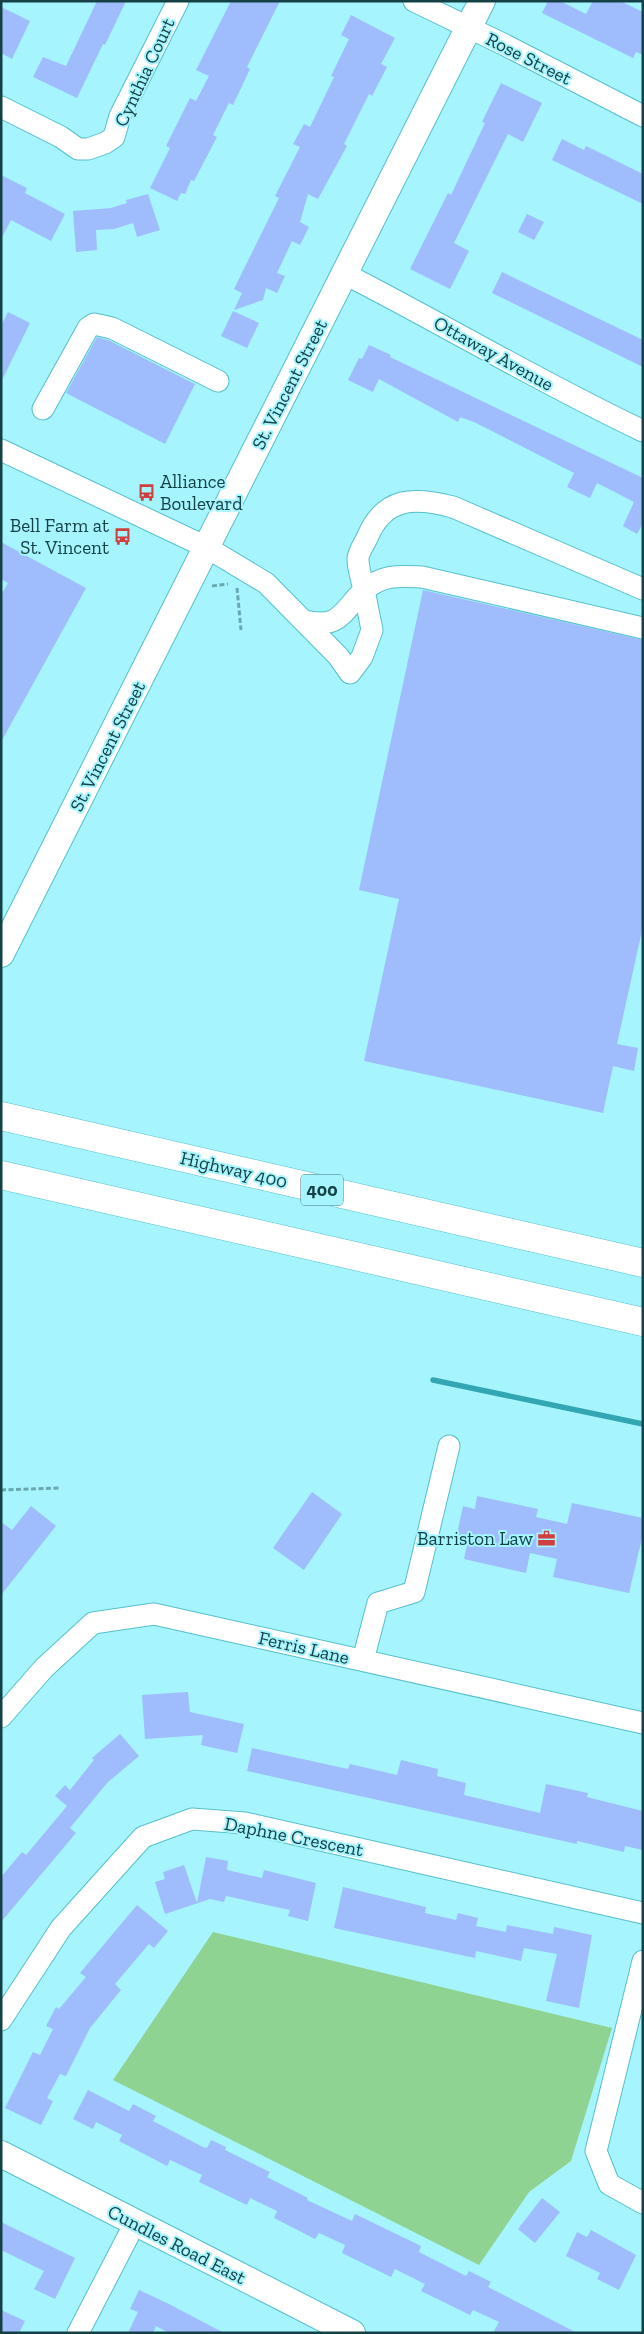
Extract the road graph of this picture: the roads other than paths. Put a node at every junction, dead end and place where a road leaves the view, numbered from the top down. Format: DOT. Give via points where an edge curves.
graph roads {
  1 [pos="178,1"];
  2 [pos="414,1"];
  3 [pos="482,1"];
  4 [pos="468,28"];
  5 [pos="1,107"];
  6 [pos="643,116"];
  7 [pos="345,274"];
  8 [pos="218,381"];
  9 [pos="43,409"];
  10 [pos="643,431"];
  11 [pos="1,450"];
  12 [pos="206,547"];
  13 [pos="643,589"];
  14 [pos="364,590"];
  15 [pos="304,621"];
  16 [pos="643,628"];
  17 [pos="1,954"];
  18 [pos="1,1116"];
  19 [pos="1,1175"];
  20 [pos="643,1263"];
  21 [pos="643,1322"];
  22 [pos="449,1446"];
  23 [pos="363,1660"];
  24 [pos="1,1717"];
  25 [pos="643,1723"];
  26 [pos="643,1914"];
  27 [pos="643,1961"];
  28 [pos="1,2020"];
  29 [pos="1,2154"];
  30 [pos="643,2203"];
  31 [pos="135,2223"];
  32 [pos="78,2333"];
  33 [pos="352,2333"];
  1 -- 5 [label="street, Cynthia Court" via="120,116 114,137 105,143 78,149"];
  2 -- 4 [label="street, Rose Street"];
  3 -- 4 [label="main road, St. Vincent Street"];
  4 -- 6 [label="street, Rose Street"];
  4 -- 7 [label="main road, St. Vincent Street"];
  7 -- 10 [label="street, Ottaway Avenue" via="583,403"];
  7 -- 12 [label="main road, St. Vincent Street"];
  8 -- 9 [label="street" via="112,328 94,324 88,328"];
  11 -- 12 [label="street"];
  12 -- 15 [label="street" via="266,583"];
  12 -- 17 [label="main road, St. Vincent Street"];
  13 -- 14 [label="street" via="453,507 428,501 404,501 386,510 371,527 358,558"];
  14 -- 15 [label="street" via="336,621 319,624"];
  14 -- 15 [label="street" via="372,630 362,657 350,673"];
  14 -- 16 [label="street" via="376,580 395,576 422,577"];
  18 -- 20 [label="highway, Highway 400 / 400"];
  19 -- 21 [label="highway"];
  22 -- 23 [label="street" via="414,1592 378,1603"];
  23 -- 24 [label="street, Ferris Lane" via="154,1614 93,1622 44,1668"];
  23 -- 25 [label="street, Ferris Lane"];
  26 -- 28 [label="street, Daphne Crescent" via="245,1823 192,1820 143,1837 61,1928"];
  27 -- 30 [label="street" via="596,2151 609,2184"];
  29 -- 31 [label="main road, Cundles Road East"];
  31 -- 32 [label="street"];
  31 -- 33 [label="main road, Cundles Road East"];
}
